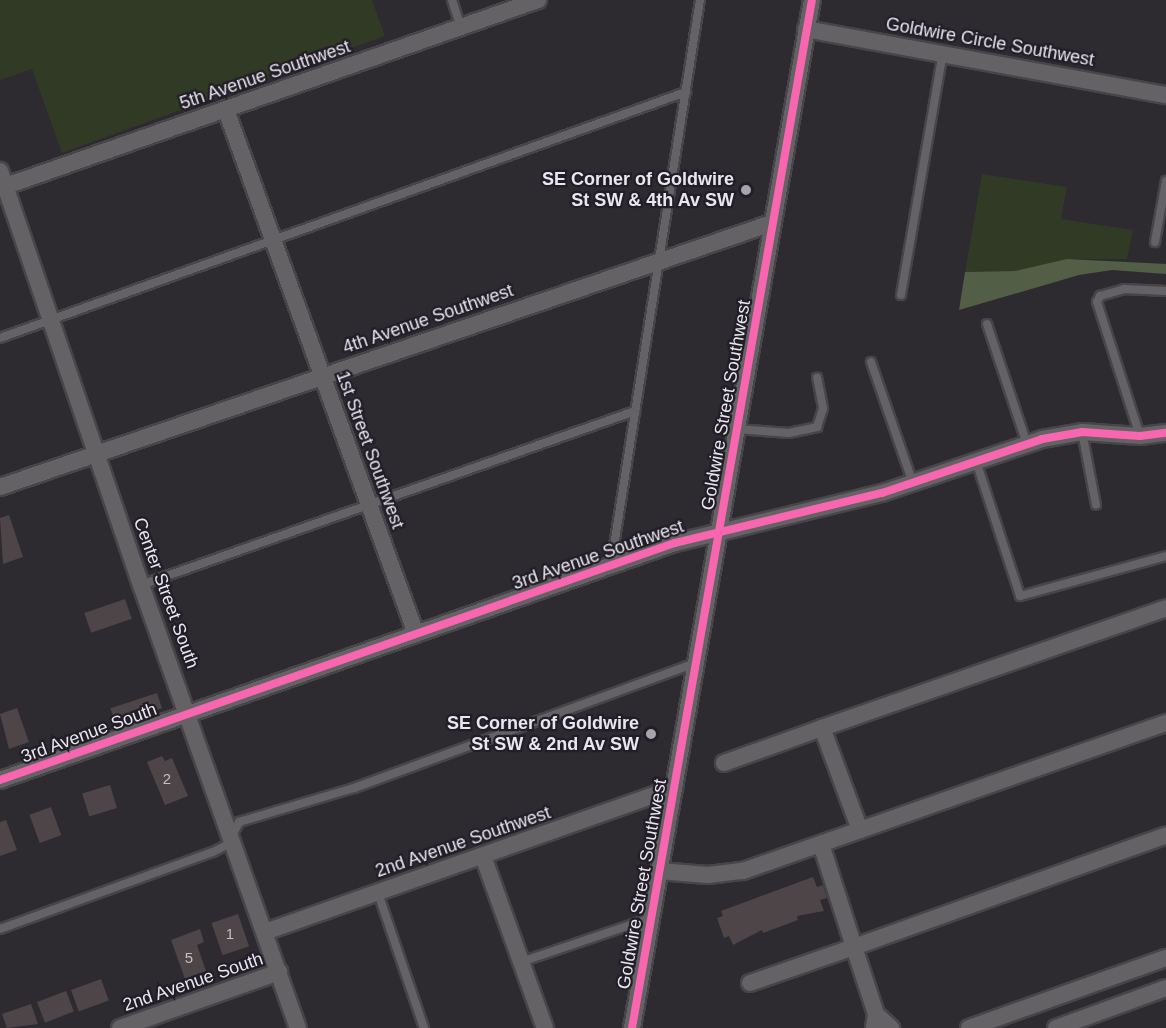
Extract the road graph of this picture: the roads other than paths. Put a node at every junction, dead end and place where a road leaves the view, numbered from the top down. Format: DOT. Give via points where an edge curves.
graph roads {
  1 [pos="452,0"];
  2 [pos="538,0"];
  3 [pos="700,0"];
  4 [pos="812,0"];
  5 [pos="461,27"];
  6 [pos="806,29"];
  7 [pos="943,53"];
  8 [pos="686,92"];
  9 [pos="1166,95"];
  10 [pos="226,110"];
  11 [pos="1166,181"];
  12 [pos="2,182"];
  13 [pos="772,223"];
  14 [pos="273,240"];
  15 [pos="1155,242"];
  16 [pos="659,260"];
  17 [pos="1166,291"];
  18 [pos="901,295"];
  19 [pos="52,320"];
  20 [pos="987,324"];
  21 [pos="0,338"];
  22 [pos="871,362"];
  23 [pos="322,376"];
  24 [pos="817,378"];
  25 [pos="635,411"];
  26 [pos="737,429"];
  27 [pos="1082,432"];
  28 [pos="1166,434"];
  29 [pos="1140,436"];
  30 [pos="1027,444"];
  31 [pos="96,453"];
  32 [pos="976,461"];
  33 [pos="913,483"];
  34 [pos="0,487"];
  35 [pos="369,505"];
  36 [pos="1096,505"];
  37 [pos="719,531"];
  38 [pos="1166,556"];
  39 [pos="611,565"];
  40 [pos="141,585"];
  41 [pos="1166,608"];
  42 [pos="416,634"];
  43 [pos="696,663"];
  44 [pos="188,713"];
  45 [pos="1166,723"];
  46 [pos="822,728"];
  47 [pos="724,763"];
  48 [pos="0,780"];
  49 [pos="674,788"];
  50 [pos="860,830"];
  51 [pos="231,833"];
  52 [pos="1166,835"];
  53 [pos="821,844"];
  54 [pos="483,856"];
  55 [pos="659,871"];
  56 [pos="378,893"];
  57 [pos="651,918"];
  58 [pos="0,929"];
  59 [pos="265,932"];
  60 [pos="854,948"];
  61 [pos="1166,958"];
  62 [pos="521,963"];
  63 [pos="279,972"];
  64 [pos="750,983"];
  65 [pos="1166,988"];
  66 [pos="875,1021"];
  67 [pos="120,1028"];
  68 [pos="298,1028"];
  69 [pos="424,1028"];
  70 [pos="545,1028"];
  71 [pos="632,1028"];
  72 [pos="891,1028"];
  73 [pos="969,1028"];
  74 [pos="1056,1028"];
  1 -- 5 [label="lane"];
  2 -- 5 [label="street, 5th Avenue Southwest"];
  3 -- 8 [label="lane"];
  4 -- 6 [label="street, Goldwire Street Southwest"];
  5 -- 10 [label="street, 5th Avenue Southwest"];
  6 -- 7 [label="street, Goldwire Circle Southwest"];
  6 -- 13 [label="street, Goldwire Street Southwest"];
  7 -- 9 [label="street, Goldwire Circle Southwest"];
  7 -- 18 [label="lane"];
  8 -- 14 [label="lane"];
  8 -- 16 [label="lane"];
  10 -- 12 [label="street, 5th Avenue Southwest"];
  10 -- 14 [label="street, 1st Street Southwest"];
  11 -- 15 [label="lane"];
  12 -- 19 [label="street, Center Street South"];
  13 -- 16 [label="street, 4th Avenue Southwest"];
  13 -- 26 [label="street, Goldwire Street Southwest"];
  14 -- 19 [label="lane"];
  14 -- 23 [label="street, 1st Street Southwest"];
  16 -- 23 [label="street, 4th Avenue Southwest"];
  16 -- 25 [label="lane"];
  17 -- 29 [label="lane" via="1124,289 1100,296 1097,302"];
  19 -- 21 [label="lane"];
  19 -- 31 [label="street, Center Street South"];
  20 -- 30 [label="lane"];
  22 -- 33 [label="lane"];
  23 -- 31 [label="street, 4th Avenue Southwest"];
  23 -- 35 [label="street, 1st Street Southwest"];
  24 -- 26 [label="lane" via="823,408 817,427 789,433"];
  25 -- 35 [label="lane"];
  25 -- 39 [label="lane"];
  26 -- 37 [label="street, Goldwire Street Southwest"];
  27 -- 29 [label="street, 3rd Avenue Southwest"];
  27 -- 30 [label="street, 3rd Avenue Southwest"];
  27 -- 36 [label="lane"];
  28 -- 29 [label="street, 3rd Avenue Southwest"];
  30 -- 32 [label="street, 3rd Avenue Southwest"];
  31 -- 34 [label="street, 4th Avenue Southwest"];
  31 -- 40 [label="street, Center Street South"];
  32 -- 33 [label="street, 3rd Avenue Southwest"];
  32 -- 38 [label="lane" via="1020,596"];
  33 -- 37 [label="street, 3rd Avenue Southwest" via="756,526"];
  35 -- 40 [label="lane"];
  35 -- 42 [label="street, 1st Street Southwest"];
  37 -- 39 [label="street, 3rd Avenue Southwest"];
  37 -- 43 [label="street, Goldwire Street Southwest"];
  39 -- 42 [label="street, 3rd Avenue Southwest"];
  40 -- 44 [label="street, Center Street South"];
  41 -- 46 [label="street"];
  42 -- 44 [label="street, 3rd Avenue Southwest"];
  43 -- 49 [label="street, Goldwire Street Southwest"];
  43 -- 51 [label="lane" via="354,788 239,822"];
  44 -- 48 [label="street, 3rd Avenue South"];
  44 -- 51 [label="street, Center Street South"];
  45 -- 50 [label="street"];
  46 -- 47 [label="street"];
  46 -- 50 [label="street"];
  49 -- 54 [label="street, 2nd Avenue Southwest"];
  49 -- 55 [label="street, Goldwire Street Southwest"];
  50 -- 53 [label="street"];
  51 -- 58 [label="lane" via="227,845 213,852"];
  51 -- 59 [label="street, Center Street South"];
  52 -- 60 [label="street"];
  53 -- 55 [label="street" via="743,871 708,875"];
  53 -- 60 [label="street"];
  54 -- 56 [label="street, 2nd Avenue Southwest"];
  54 -- 62 [label="street"];
  55 -- 57 [label="street, Goldwire Street Southwest"];
  56 -- 59 [label="street, 2nd Avenue Southwest"];
  56 -- 69 [label="lane"];
  57 -- 62 [label="lane"];
  57 -- 71 [label="street, Goldwire Street Southwest"];
  59 -- 63 [label="street, Center Street South"];
  60 -- 64 [label="street"];
  60 -- 66 [label="street"];
  61 -- 73 [label="street"];
  62 -- 70 [label="street"];
  63 -- 67 [label="street, 2nd Avenue South"];
  63 -- 68 [label="street, Center Street South"];
  65 -- 74 [label="street"];
  66 -- 72 [label="street"];
}
